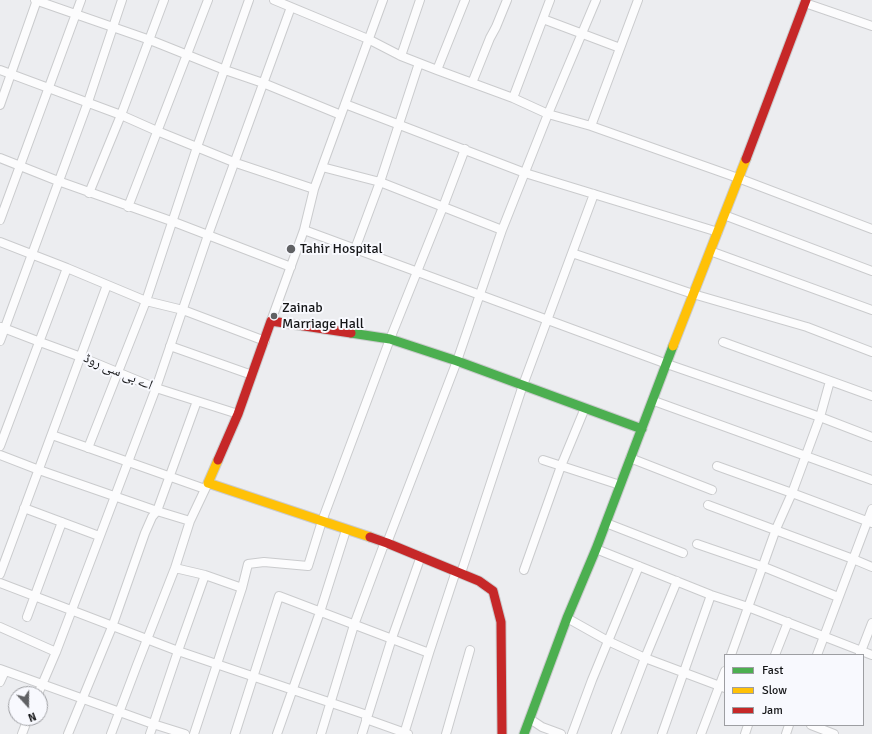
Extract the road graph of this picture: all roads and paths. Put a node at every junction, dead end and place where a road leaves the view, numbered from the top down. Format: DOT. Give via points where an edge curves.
graph roads {
  1 [pos="36,0"];
  2 [pos="81,0"];
  3 [pos="122,0"];
  4 [pos="164,0"];
  5 [pos="208,0"];
  6 [pos="249,0"];
  7 [pos="274,0"];
  8 [pos="383,0"];
  9 [pos="420,0"];
  10 [pos="465,0"];
  11 [pos="506,0"];
  12 [pos="550,0"];
  13 [pos="596,0"];
  14 [pos="638,0"];
  15 [pos="805,2"];
  16 [pos="291,7"];
  17 [pos="75,14"];
  18 [pos="543,19"];
  19 [pos="112,26"];
  20 [pos="872,26"];
  21 [pos="583,34"];
  22 [pos="368,39"];
  23 [pos="150,40"];
  24 [pos="620,48"];
  25 [pos="187,54"];
  26 [pos="401,56"];
  27 [pos="419,63"];
  28 [pos="0,70"];
  29 [pos="225,70"];
  30 [pos="437,70"];
  31 [pos="11,74"];
  32 [pos="263,83"];
  33 [pos="472,83"];
  34 [pos="47,88"];
  35 [pos="513,98"];
  36 [pos="88,102"];
  37 [pos="345,104"];
  38 [pos="0,105"];
  39 [pos="548,114"];
  40 [pos="121,115"];
  41 [pos="341,115"];
  42 [pos="399,125"];
  43 [pos="591,126"];
  44 [pos="157,131"];
  45 [pos="197,147"];
  46 [pos="465,149"];
  47 [pos="0,158"];
  48 [pos="236,163"];
  49 [pos="20,165"];
  50 [pos="322,167"];
  51 [pos="525,173"];
  52 [pos="738,178"];
  53 [pos="58,181"];
  54 [pos="380,182"];
  55 [pos="314,189"];
  56 [pos="89,193"];
  57 [pos="594,194"];
  58 [pos="128,207"];
  59 [pos="443,208"];
  60 [pos="724,215"];
  61 [pos="0,220"];
  62 [pos="174,222"];
  63 [pos="872,229"];
  64 [pos="304,230"];
  65 [pos="502,230"];
  66 [pos="718,232"];
  67 [pos="208,235"];
  68 [pos="0,242"];
  69 [pos="355,249"];
  70 [pos="710,251"];
  71 [pos="572,253"];
  72 [pos="31,254"];
  73 [pos="291,267"];
  74 [pos="68,268"];
  75 [pos="872,271"];
  76 [pos="416,272"];
  77 [pos="107,285"];
  78 [pos="480,294"];
  79 [pos="693,294"];
  80 [pos="146,300"];
  81 [pos="183,310"];
  82 [pos="872,310"];
  83 [pos="547,319"];
  84 [pos="271,321"];
  85 [pos="2,327"];
  86 [pos="390,339"];
  87 [pos="0,341"];
  88 [pos="264,341"];
  89 [pos="40,342"];
  90 [pos="723,342"];
  91 [pos="170,346"];
  92 [pos="872,352"];
  93 [pos="82,356"];
  94 [pos="457,360"];
  95 [pos="667,364"];
  96 [pos="118,372"];
  97 [pos="252,375"];
  98 [pos="830,381"];
  99 [pos="523,385"];
  100 [pos="156,388"];
  101 [pos="872,396"];
  102 [pos="654,400"];
  103 [pos="197,401"];
  104 [pos="585,408"];
  105 [pos="238,414"];
  106 [pos="820,417"];
  107 [pos="642,429"];
  108 [pos="52,435"];
  109 [pos="872,438"];
  110 [pos="0,446"];
  111 [pos="88,448"];
  112 [pos="0,455"];
  113 [pos="806,456"];
  114 [pos="630,458"];
  115 [pos="543,460"];
  116 [pos="128,462"];
  117 [pos="561,466"];
  118 [pos="717,466"];
  119 [pos="39,470"];
  120 [pos="169,476"];
  121 [pos="872,480"];
  122 [pos="620,485"];
  123 [pos="207,486"];
  124 [pos="712,490"];
  125 [pos="792,493"];
  126 [pos="115,496"];
  127 [pos="708,504"];
  128 [pos="24,508"];
  129 [pos="872,509"];
  130 [pos="157,511"];
  131 [pos="190,521"];
  132 [pos="322,521"];
  133 [pos="62,522"];
  134 [pos="606,523"];
  135 [pos="870,523"];
  136 [pos="346,530"];
  137 [pos="776,530"];
  138 [pos="99,536"];
  139 [pos="387,543"];
  140 [pos="697,544"];
  141 [pos="596,549"];
  142 [pos="683,553"];
  143 [pos="421,556"];
  144 [pos="853,559"];
  145 [pos="639,566"];
  146 [pos="764,567"];
  147 [pos="872,567"];
  148 [pos="175,568"];
  149 [pos="524,570"];
  150 [pos="458,572"];
  151 [pos="0,574"];
  152 [pos="205,575"];
  153 [pos="677,581"];
  154 [pos="0,583"];
  155 [pos="242,588"];
  156 [pos="711,595"];
  157 [pos="35,597"];
  158 [pos="838,597"];
  159 [pos="748,607"];
  160 [pos="71,611"];
  161 [pos="320,612"];
  162 [pos="28,617"];
  163 [pos="567,618"];
  164 [pos="788,622"];
  165 [pos="872,623"];
  166 [pos="354,625"];
  167 [pos="0,627"];
  168 [pos="112,627"];
  169 [pos="824,636"];
  170 [pos="392,638"];
  171 [pos="146,640"];
  172 [pos="608,641"];
  173 [pos="470,650"];
  174 [pos="178,651"];
  175 [pos="56,652"];
  176 [pos="429,653"];
  177 [pos="861,653"];
  178 [pos="731,654"];
  179 [pos="775,654"];
  180 [pos="817,654"];
  181 [pos="872,655"];
  182 [pos="645,658"];
  183 [pos="217,664"];
  184 [pos="2,670"];
  185 [pos="684,673"];
  186 [pos="724,676"];
  187 [pos="254,677"];
  188 [pos="0,682"];
  189 [pos="42,684"];
  190 [pos="722,687"];
  191 [pos="292,690"];
  192 [pos="82,699"];
  193 [pos="330,701"];
  194 [pos="119,712"];
  195 [pos="367,717"];
  196 [pos="530,719"];
  197 [pos="153,724"];
  198 [pos="815,726"];
  199 [pos="831,730"];
  200 [pos="68,734"];
  201 [pos="111,734"];
  202 [pos="150,734"];
  203 [pos="185,734"];
  204 [pos="194,734"];
  205 [pos="235,734"];
  206 [pos="277,734"];
  207 [pos="320,734"];
  208 [pos="362,734"];
  209 [pos="405,734"];
  210 [pos="446,734"];
  211 [pos="502,734"];
  212 [pos="524,734"];
  213 [pos="561,734"];
  214 [pos="572,734"];
  215 [pos="616,734"];
  216 [pos="662,734"];
  217 [pos="701,734"];
  1 -- 17 [label="street"];
  1 -- 31 [label="street"];
  2 -- 17 [label="street"];
  3 -- 19 [label="street"];
  4 -- 23 [label="street"];
  5 -- 25 [label="street"];
  6 -- 29 [label="street"];
  7 -- 16 [label="street"];
  8 -- 22 [label="street"];
  9 -- 26 [label="street"];
  10 -- 30 [label="street"];
  11 -- 33 [label="street"];
  12 -- 18 [label="street"];
  13 -- 21 [label="street"];
  14 -- 24 [label="street"];
  15 -- 20 [label="street"];
  15 -- 52 [label="street"];
  16 -- 22 [label="street"];
  16 -- 32 [label="street"];
  17 -- 19 [label="street"];
  17 -- 34 [label="street"];
  18 -- 21 [label="street"];
  18 -- 35 [label="street"];
  19 -- 23 [label="street"];
  19 -- 36 [label="street"];
  21 -- 24 [label="street"];
  21 -- 39 [label="street"];
  22 -- 26 [label="street"];
  22 -- 37 [label="street"];
  23 -- 25 [label="street"];
  23 -- 40 [label="street"];
  24 -- 43 [label="street"];
  25 -- 29 [label="street"];
  25 -- 44 [label="street"];
  26 -- 27 [label="street"];
  27 -- 30 [label="street"];
  27 -- 42 [label="street"];
  28 -- 31 [label="street"];
  29 -- 32 [label="street"];
  29 -- 45 [label="street"];
  30 -- 33 [label="street"];
  31 -- 34 [label="street"];
  31 -- 38 [label="street"];
  32 -- 41 [label="street"];
  32 -- 48 [label="street"];
  33 -- 35 [label="street"];
  34 -- 36 [label="street"];
  34 -- 49 [label="street"];
  35 -- 39 [label="street"];
  36 -- 40 [label="street"];
  36 -- 53 [label="street"];
  37 -- 41 [label="street"];
  37 -- 42 [label="street"];
  39 -- 43 [label="street"];
  39 -- 51 [label="street"];
  40 -- 44 [label="street"];
  40 -- 56 [label="street"];
  41 -- 50 [label="street"];
  42 -- 46 [label="street"];
  42 -- 54 [label="street"];
  43 -- 52 [label="street"];
  44 -- 45 [label="street"];
  44 -- 58 [label="street"];
  45 -- 48 [label="street"];
  45 -- 62 [label="street"];
  46 -- 51 [label="street"];
  46 -- 59 [label="street"];
  47 -- 49 [label="street"];
  48 -- 55 [label="street"];
  48 -- 67 [label="street"];
  49 -- 53 [label="street"];
  49 -- 61 [label="street"];
  50 -- 54 [label="street"];
  50 -- 55 [label="street"];
  51 -- 57 [label="street"];
  51 -- 65 [label="street"];
  52 -- 60 [label="street"];
  52 -- 63 [label="street"];
  53 -- 56 [label="street"];
  53 -- 72 [label="street"];
  54 -- 59 [label="street"];
  54 -- 69 [label="street"];
  55 -- 64 [label="street"];
  56 -- 58 [label="street"];
  57 -- 66 [label="street"];
  57 -- 71 [label="street"];
  58 -- 62 [label="street"];
  59 -- 65 [label="street"];
  59 -- 76 [label="street"];
  60 -- 66 [label="street"];
  60 -- 75 [label="street"];
  62 -- 67 [label="street"];
  62 -- 80 [label="street"];
  64 -- 69 [label="street"];
  64 -- 73 [label="street"];
  65 -- 78 [label="street"];
  66 -- 70 [label="street"];
  67 -- 73 [label="street"];
  67 -- 81 [label="street"];
  68 -- 72 [label="street"];
  69 -- 76 [label="street"];
  70 -- 79 [label="street"];
  70 -- 82 [label="street"];
  71 -- 79 [label="street"];
  71 -- 83 [label="street"];
  72 -- 74 [label="street"];
  72 -- 85 [label="street"];
  73 -- 84 [label="street"];
  74 -- 77 [label="street"];
  74 -- 89 [label="street"];
  76 -- 78 [label="street"];
  76 -- 86 [label="street"];
  77 -- 80 [label="street"];
  77 -- 93 [label="street"];
  78 -- 83 [label="street"];
  78 -- 94 [label="street"];
  79 -- 92 [label="street" via="806,327"];
  79 -- 95 [label="street"];
  80 -- 81 [label="street"];
  80 -- 96 [label="street"];
  81 -- 88 [label="street"];
  81 -- 91 [label="street"];
  83 -- 95 [label="street"];
  83 -- 99 [label="street"];
  84 -- 86 [label="street"];
  84 -- 88 [label="street"];
  85 -- 87 [label="street"];
  85 -- 89 [label="street, اے بی سی روڈ"];
  86 -- 94 [label="street"];
  86 -- 132 [label="street"];
  88 -- 97 [label="street"];
  89 -- 93 [label="street, اے بی سی روڈ"];
  89 -- 110 [label="street"];
  90 -- 98 [label="street"];
  91 -- 97 [label="street"];
  91 -- 100 [label="street"];
  93 -- 96 [label="street, اے بی سی روڈ"];
  93 -- 108 [label="street"];
  94 -- 99 [label="street"];
  94 -- 139 [label="street"];
  95 -- 102 [label="street"];
  95 -- 106 [label="street"];
  96 -- 100 [label="street, اے بی سی روڈ"];
  96 -- 111 [label="street"];
  97 -- 105 [label="street"];
  98 -- 101 [label="street"];
  98 -- 106 [label="street"];
  99 -- 104 [label="street"];
  99 -- 150 [label="street"];
  100 -- 103 [label="street, اے بی سی روڈ"];
  100 -- 116 [label="street"];
  102 -- 107 [label="street"];
  102 -- 113 [label="street"];
  103 -- 105 [label="street, اے بی سی روڈ"];
  103 -- 120 [label="street"];
  104 -- 107 [label="street"];
  104 -- 117 [label="street"];
  105 -- 123 [label="street"];
  106 -- 109 [label="street"];
  106 -- 113 [label="street"];
  107 -- 114 [label="street"];
  108 -- 111 [label="street"];
  108 -- 119 [label="street"];
  111 -- 116 [label="street"];
  112 -- 119 [label="street"];
  113 -- 121 [label="street"];
  113 -- 125 [label="street"];
  114 -- 122 [label="street"];
  114 -- 124 [label="street"];
  115 -- 117 [label="street"];
  116 -- 120 [label="street"];
  116 -- 126 [label="street"];
  117 -- 122 [label="street"];
  117 -- 149 [label="street"];
  118 -- 125 [label="street"];
  119 -- 126 [label="street"];
  119 -- 128 [label="street"];
  120 -- 123 [label="street"];
  120 -- 130 [label="street"];
  122 -- 134 [label="street"];
  123 -- 131 [label="street"];
  123 -- 132 [label="street"];
  125 -- 135 [label="street"];
  125 -- 137 [label="street"];
  126 -- 130 [label="street"];
  126 -- 138 [label="street"];
  127 -- 137 [label="street"];
  128 -- 133 [label="street"];
  128 -- 151 [label="street"];
  129 -- 135 [label="street"];
  130 -- 131 [label="street"];
  130 -- 168 [label="street" via="145,533"];
  131 -- 148 [label="street"];
  132 -- 136 [label="street"];
  132 -- 155 [label="street" via="308,566 264,562 248,564"];
  133 -- 138 [label="street"];
  133 -- 157 [label="street"];
  134 -- 141 [label="street"];
  134 -- 142 [label="street"];
  135 -- 144 [label="street"];
  136 -- 139 [label="street"];
  136 -- 161 [label="street"];
  137 -- 144 [label="street"];
  137 -- 146 [label="street"];
  138 -- 160 [label="street"];
  139 -- 143 [label="street"];
  139 -- 166 [label="street" via="383,547"];
  140 -- 146 [label="street"];
  141 -- 145 [label="street"];
  141 -- 163 [label="street"];
  143 -- 150 [label="street"];
  143 -- 170 [label="street"];
  144 -- 147 [label="street"];
  144 -- 158 [label="street"];
  145 -- 153 [label="street"];
  145 -- 172 [label="street"];
  146 -- 158 [label="street"];
  146 -- 159 [label="street"];
  148 -- 152 [label="street"];
  148 -- 171 [label="street"];
  150 -- 176 [label="street"];
  150 -- 211 [label="street" via="479,581 493,591 501,622"];
  152 -- 155 [label="street"];
  152 -- 174 [label="street"];
  153 -- 156 [label="street"];
  153 -- 182 [label="street"];
  154 -- 157 [label="street"];
  155 -- 183 [label="street"];
  156 -- 159 [label="street"];
  156 -- 185 [label="street"];
  157 -- 160 [label="street"];
  157 -- 162 [label="street"];
  158 -- 169 [label="street"];
  159 -- 164 [label="street"];
  159 -- 178 [label="street"];
  160 -- 168 [label="street"];
  160 -- 175 [label="street"];
  161 -- 166 [label="street"];
  161 -- 187 [label="street" via="279,596"];
  161 -- 191 [label="street"];
  163 -- 172 [label="street"];
  163 -- 196 [label="street"];
  164 -- 169 [label="street"];
  164 -- 179 [label="street"];
  165 -- 177 [label="street"];
  166 -- 170 [label="street"];
  166 -- 193 [label="street"];
  167 -- 175 [label="street"];
  168 -- 171 [label="street"];
  168 -- 192 [label="street"];
  169 -- 177 [label="street"];
  169 -- 180 [label="street"];
  170 -- 176 [label="street"];
  170 -- 195 [label="street"];
  171 -- 174 [label="street"];
  171 -- 194 [label="street"];
  172 -- 182 [label="street"];
  172 -- 214 [label="street"];
  173 -- 210 [label="street"];
  174 -- 183 [label="street"];
  174 -- 197 [label="street"];
  175 -- 189 [label="street"];
  176 -- 209 [label="street"];
  177 -- 181 [label="street"];
  182 -- 185 [label="street"];
  182 -- 215 [label="street"];
  183 -- 187 [label="street"];
  183 -- 204 [label="street"];
  184 -- 188 [label="street"];
  184 -- 189 [label="street"];
  185 -- 190 [label="street"];
  185 -- 216 [label="street"];
  186 -- 190 [label="street"];
  187 -- 191 [label="street"];
  187 -- 205 [label="street"];
  189 -- 192 [label="street"];
  190 -- 217 [label="street"];
  191 -- 193 [label="street"];
  191 -- 206 [label="street"];
  192 -- 194 [label="street"];
  192 -- 200 [label="street"];
  193 -- 195 [label="street"];
  193 -- 207 [label="street"];
  194 -- 197 [label="street"];
  194 -- 201 [label="street"];
  195 -- 208 [label="street"];
  195 -- 209 [label="street"];
  196 -- 212 [label="street"];
  196 -- 213 [label="street"];
  197 -- 202 [label="street"];
  197 -- 203 [label="street"];
  198 -- 199 [label="street"];
}
